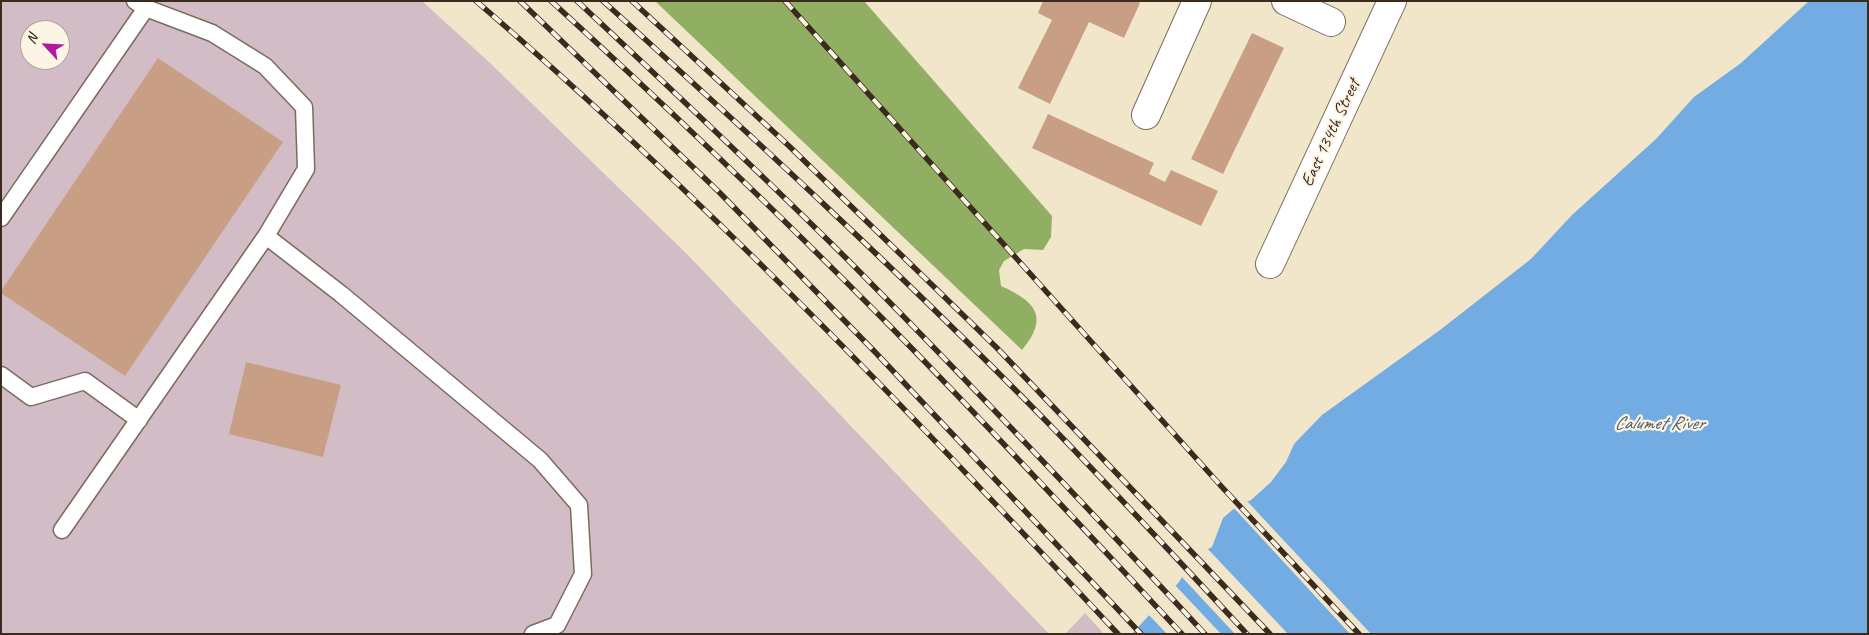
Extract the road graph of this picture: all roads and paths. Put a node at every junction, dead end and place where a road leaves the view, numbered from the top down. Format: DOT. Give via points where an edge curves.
graph roads {
  1 [pos="1197,1"];
  2 [pos="1286,1"];
  3 [pos="1392,1"];
  4 [pos="140,4"];
  5 [pos="1331,22"];
  6 [pos="1146,115"];
  7 [pos="1,218"];
  8 [pos="266,236"];
  9 [pos="1270,264"];
  10 [pos="1,375"];
  11 [pos="139,420"];
  12 [pos="62,530"];
  13 [pos="533,634"];
  1 -- 6 [label="street"];
  2 -- 5 [label="street"];
  3 -- 9 [label="street, East 134th Street"];
  4 -- 7 [label="lane"];
  4 -- 8 [label="lane" via="212,33 258,61 304,107 306,169"];
  8 -- 11 [label="lane"];
  8 -- 13 [label="lane" via="341,294 540,460 579,505 583,574 557,625"];
  10 -- 11 [label="lane" via="31,396 85,381"];
  11 -- 12 [label="lane"];
}
